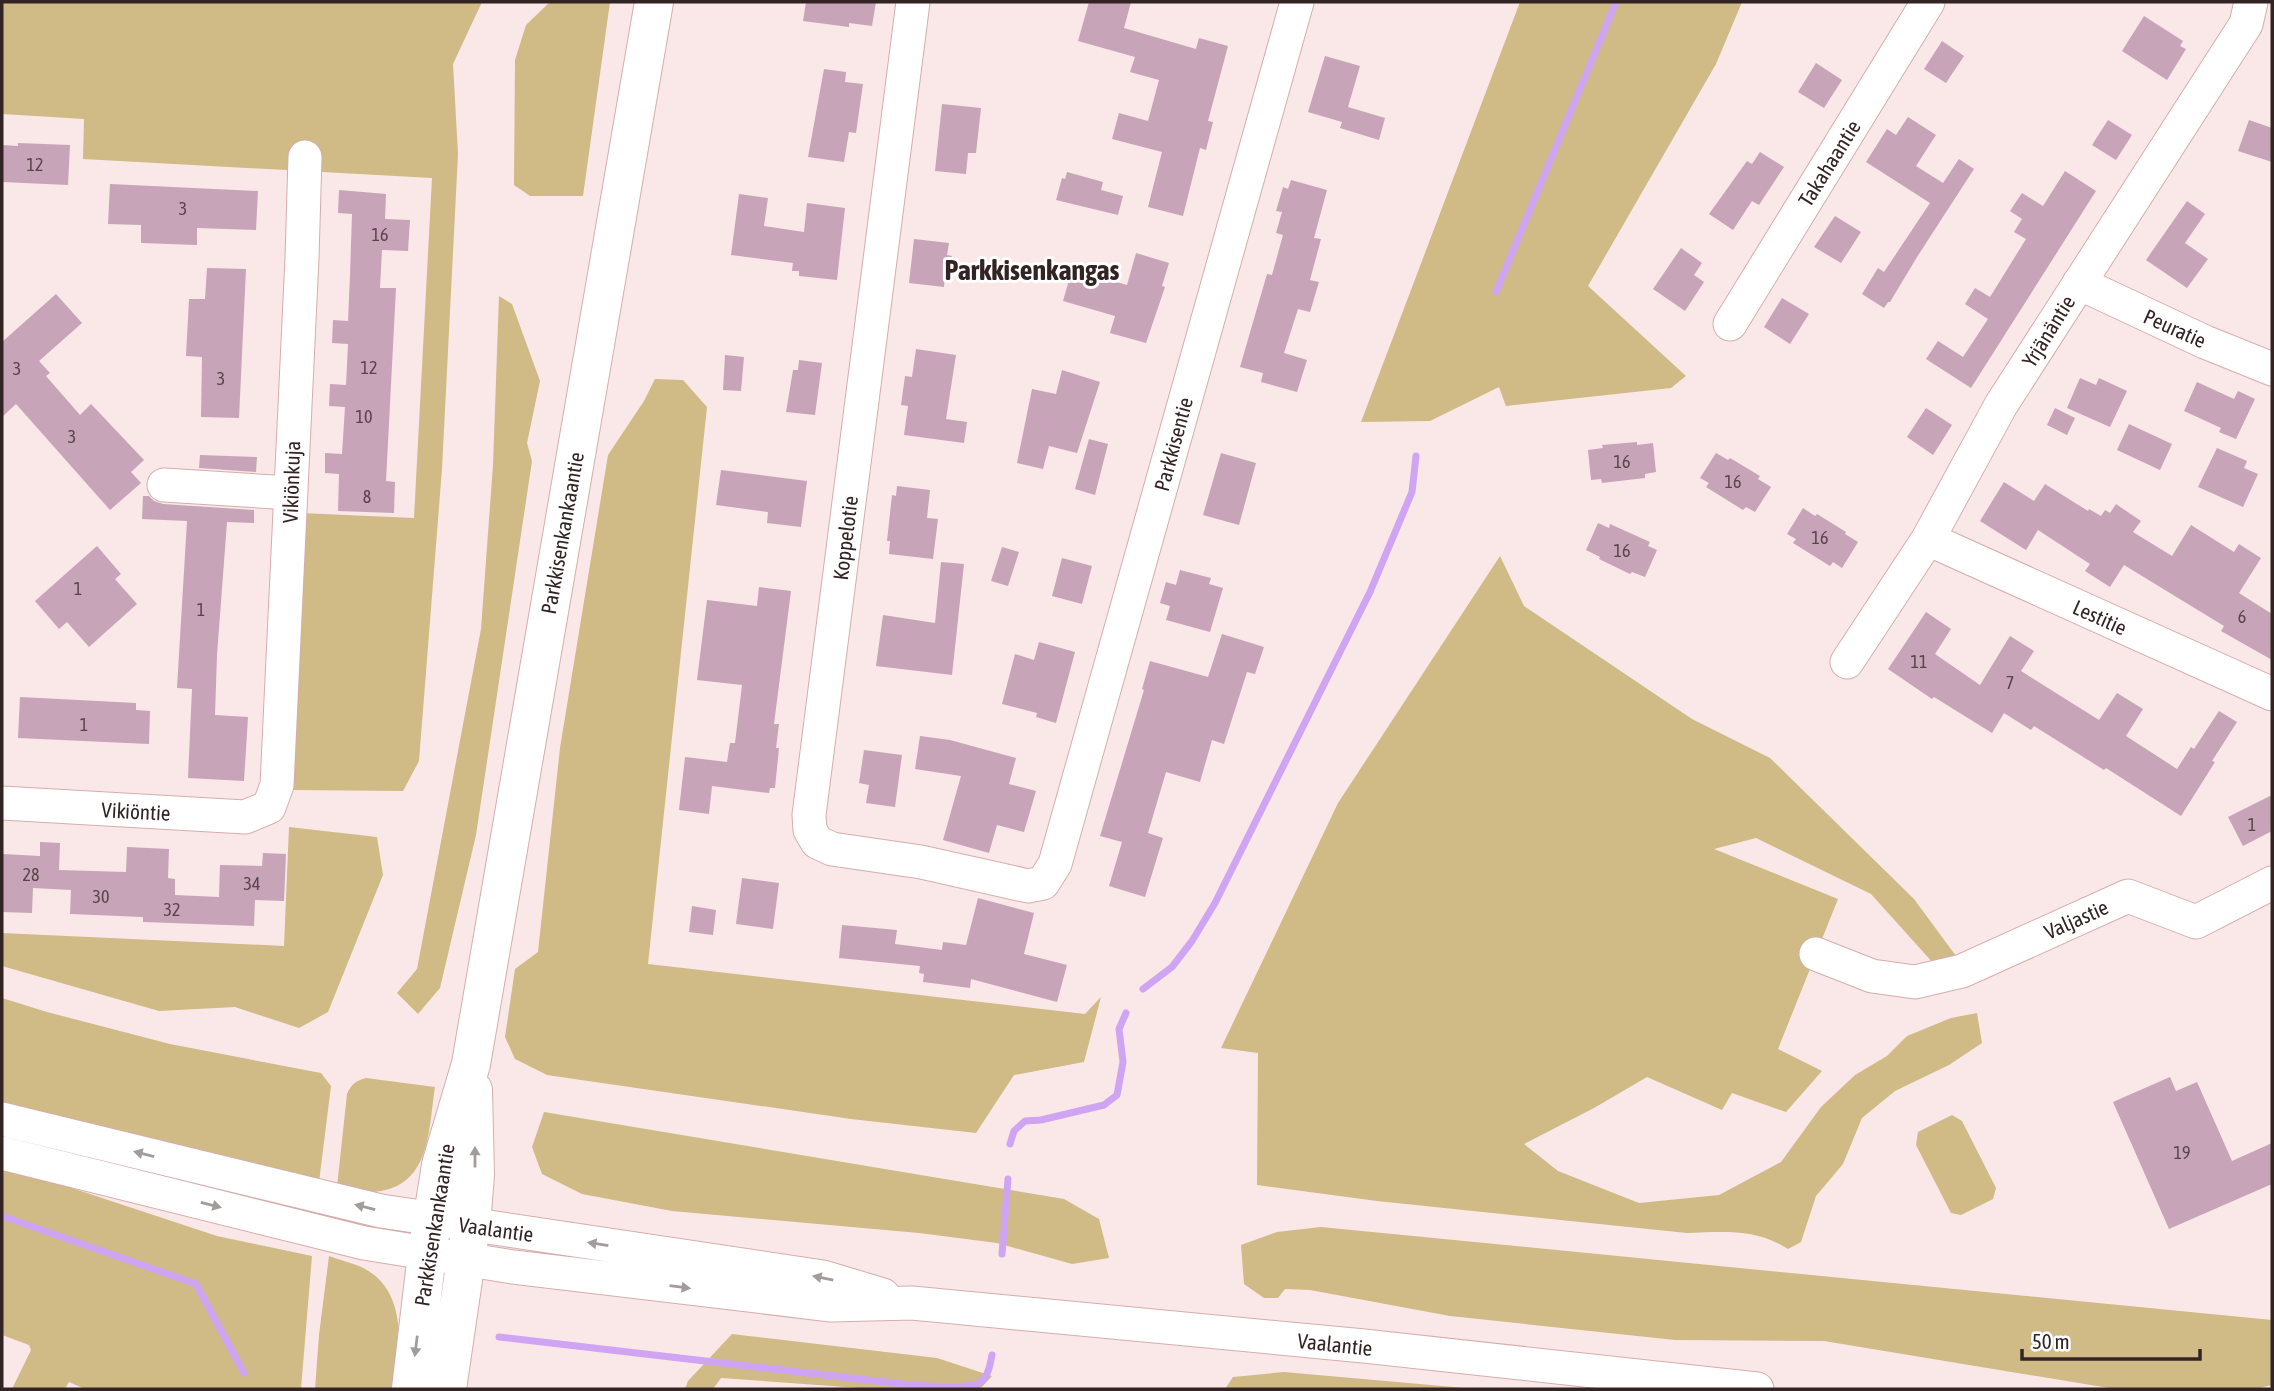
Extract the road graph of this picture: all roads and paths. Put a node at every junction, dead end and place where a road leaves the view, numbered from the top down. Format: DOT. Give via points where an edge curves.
graph roads {
  1 [pos="654,2"];
  2 [pos="913,2"];
  3 [pos="1297,2"];
  4 [pos="1928,2"];
  5 [pos="2256,20"];
  6 [pos="305,157"];
  7 [pos="2079,283"];
  8 [pos="1730,324"];
  9 [pos="2272,369"];
  10 [pos="164,485"];
  11 [pos="291,493"];
  12 [pos="1928,539"];
  13 [pos="1847,662"];
  14 [pos="2272,694"];
  15 [pos="2,803"];
  16 [pos="269,807"];
  17 [pos="1043,883"];
  18 [pos="2272,883"];
  19 [pos="1816,954"];
  20 [pos="471,1063"];
  21 [pos="2,1119"];
  22 [pos="2,1153"];
  23 [pos="430,1237"];
  24 [pos="468,1242"];
  25 [pos="411,1389"];
  26 [pos="447,1389"];
  27 [pos="1757,1389"];
  1 -- 20 [label="main road, Parkkisenkankaantie"];
  2 -- 17 [label="street, Koppelotie" via="810,830 817,842 832,849 921,862 1028,886"];
  3 -- 17 [label="street, Parkkisentie" via="1149,539 1055,864"];
  4 -- 8 [label="street, Takahaantie"];
  5 -- 7 [label="street, Yrjänäntie"];
  6 -- 11 [label="street, Vikiönkuja"];
  7 -- 9 [label="street, Peuratie"];
  7 -- 12 [label="street, Yrjänäntie" via="2001,405"];
  10 -- 11 [label="street"];
  11 -- 16 [label="street, Vikiönkuja" via="277,785"];
  12 -- 13 [label="street, Yrjänäntie"];
  12 -- 14 [label="street, Lestitie"];
  15 -- 16 [label="street, Vikiöntie" via="245,817"];
  18 -- 19 [label="street, Valjastie" via="2196,922 2128,896 1962,971 1916,982 1872,976"];
  20 -- 23 [label="main road, Parkkisenkankaantie" via="441,1165"];
  24 -- 20 [label="main road, Parkkisenkankaantie, one-way" via="475,1175"];
  23 -- 21 [label="street, Vaalantie, one-way" via="381,1210"];
  22 -- 23 [label="street, Vaalantie, one-way" via="364,1243"];
  23 -- 24 [label="street, Vaalantie"];
  23 -- 25 [label="main road, Parkkisenkankaantie, one-way"];
  24 -- 26 [label="main road, Parkkisenkankaantie"];
  24 -- 27 [label="street, Vaalantie" via="831,1305 912,1303"];
}
